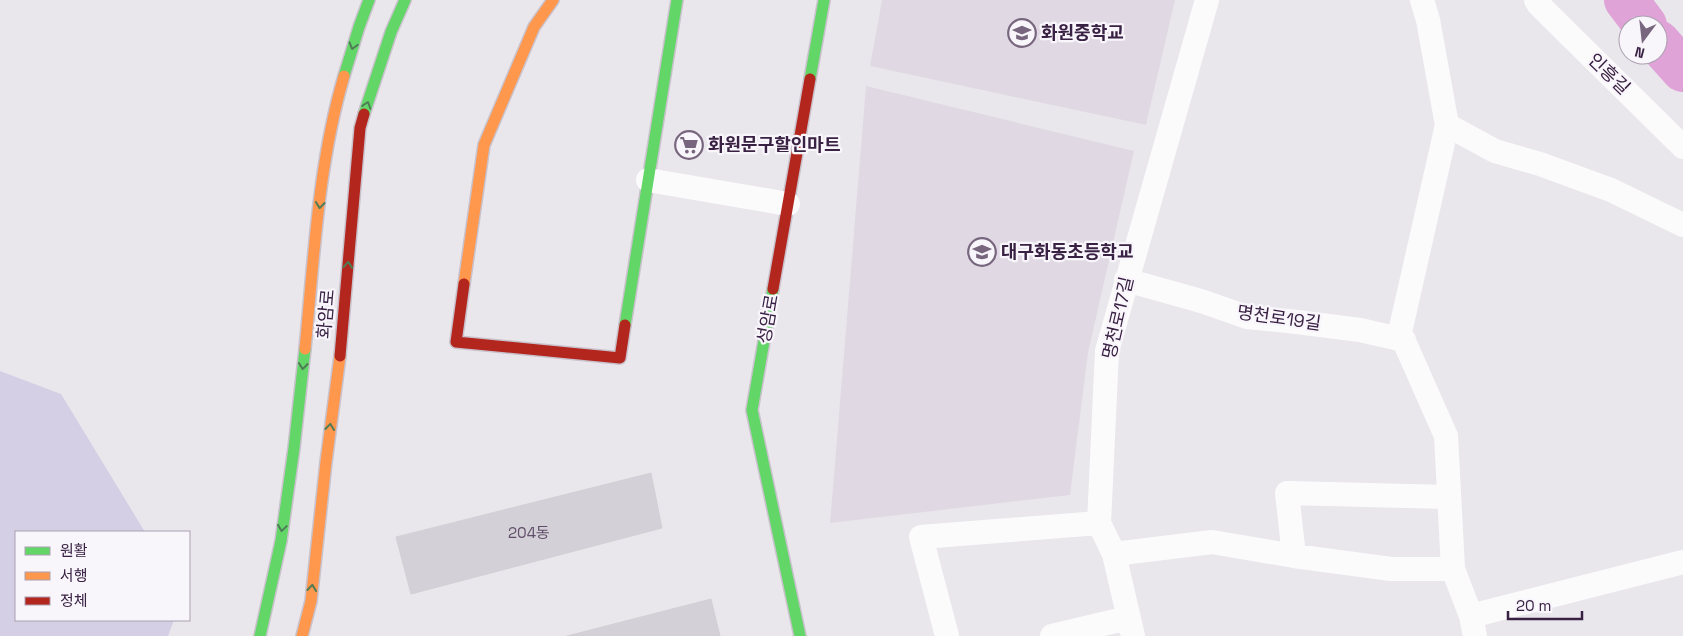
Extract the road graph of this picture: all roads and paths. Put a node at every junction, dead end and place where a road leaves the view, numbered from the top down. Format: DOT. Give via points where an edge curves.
graph roads {
  1 [pos="369,0"];
  2 [pos="405,0"];
  3 [pos="553,0"];
  4 [pos="677,0"];
  5 [pos="824,0"];
  6 [pos="1207,0"];
  7 [pos="1422,0"];
  8 [pos="1536,0"];
  9 [pos="1447,124"];
  10 [pos="1683,147"];
  11 [pos="648,180"];
  12 [pos="788,204"];
  13 [pos="1683,226"];
  14 [pos="1126,280"];
  15 [pos="1404,340"];
  16 [pos="1449,497"];
  17 [pos="1099,523"];
  18 [pos="1114,554"];
  19 [pos="1294,556"];
  20 [pos="1683,562"];
  21 [pos="1453,569"];
  22 [pos="1473,626"];
  23 [pos="1131,627"];
  24 [pos="260,636"];
  25 [pos="302,636"];
  26 [pos="800,636"];
  27 [pos="947,636"];
  28 [pos="1052,636"];
  1 -- 24 [label="street, 화암로, one-way" via="337,101 323,175 294,448 281,540"];
  25 -- 2 [label="street, 화암로, one-way" via="311,601 342,341 360,128 391,32"];
  3 -- 11 [label="street" via="534,27 484,144 456,342 620,358"];
  4 -- 11 [label="street"];
  5 -- 12 [label="street, 성암로"];
  6 -- 14 [label="street, 명천로17길"];
  7 -- 9 [label="street"];
  8 -- 10 [label="street, 인흥길"];
  9 -- 13 [label="street" via="1495,151 1611,190"];
  9 -- 15 [label="street" via="1400,332"];
  11 -- 12 [label="street"];
  12 -- 26 [label="street, 성암로" via="752,410"];
  14 -- 15 [label="street, 명천로19길" via="1248,318 1360,330"];
  14 -- 17 [label="street, 명천로17길" via="1107,351"];
  15 -- 16 [label="street" via="1446,436"];
  16 -- 19 [label="street" via="1287,493"];
  16 -- 21 [label="street"];
  17 -- 18 [label="street, 명천로17길"];
  17 -- 27 [label="street" via="921,537"];
  18 -- 19 [label="street" via="1212,542"];
  18 -- 23 [label="street, 명천로17길"];
  19 -- 21 [label="street" via="1391,569"];
  20 -- 22 [label="street"];
  21 -- 22 [label="street"];
  23 -- 28 [label="street, 명천로17길"];
}
